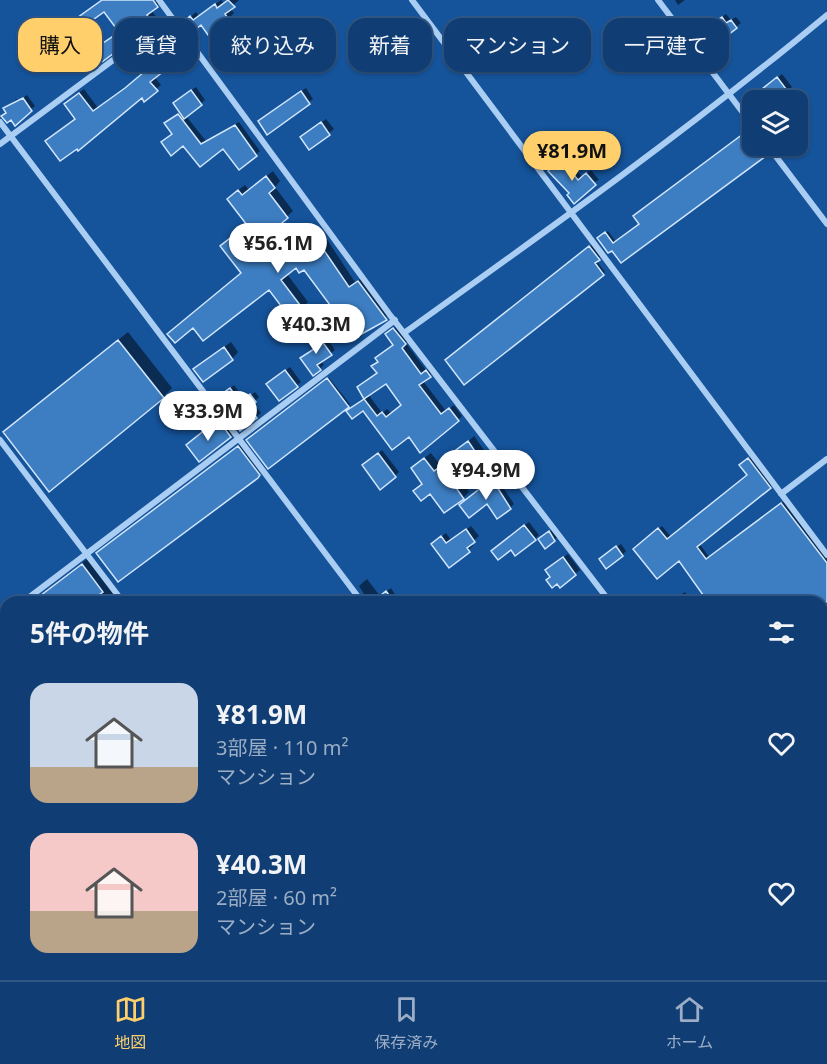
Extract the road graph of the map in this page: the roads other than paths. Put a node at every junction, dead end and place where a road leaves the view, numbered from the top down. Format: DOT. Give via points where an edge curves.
graph roads {
  1 [pos="159,0"];
  2 [pos="411,0"];
  3 [pos="658,0"];
  4 [pos="827,15"];
  5 [pos="171,17"];
  6 [pos="730,95"];
  7 [pos="742,111"];
  8 [pos="0,122"];
  9 [pos="10,136"];
  10 [pos="0,144"];
  11 [pos="776,156"];
  12 [pos="572,213"];
  13 [pos="827,224"];
  14 [pos="394,320"];
  15 [pos="404,333"];
  16 [pos="240,439"];
  17 [pos="0,440"];
  18 [pos="827,459"];
  19 [pos="781,494"];
  20 [pos="87,554"];
  21 [pos="827,555"];
  22 [pos="31,596"];
  23 [pos="118,596"];
  24 [pos="358,596"];
  25 [pos="605,596"];
  1 -- 5 [label="street"];
  2 -- 12 [label="street"];
  3 -- 6 [label="street"];
  4 -- 6 [label="street"];
  5 -- 9 [label="street"];
  5 -- 14 [label="street"];
  6 -- 7 [label="street"];
  6 -- 12 [label="street"];
  8 -- 9 [label="street"];
  9 -- 10 [label="street"];
  9 -- 16 [label="street"];
  11 -- 13 [label="street"];
  12 -- 15 [label="street"];
  12 -- 19 [label="street"];
  14 -- 15 [label="street"];
  14 -- 16 [label="street"];
  15 -- 25 [label="street"];
  16 -- 20 [label="street"];
  16 -- 24 [label="street"];
  17 -- 20 [label="street"];
  18 -- 19 [label="street"];
  19 -- 21 [label="street"];
  20 -- 22 [label="street"];
  20 -- 23 [label="street"];
}
